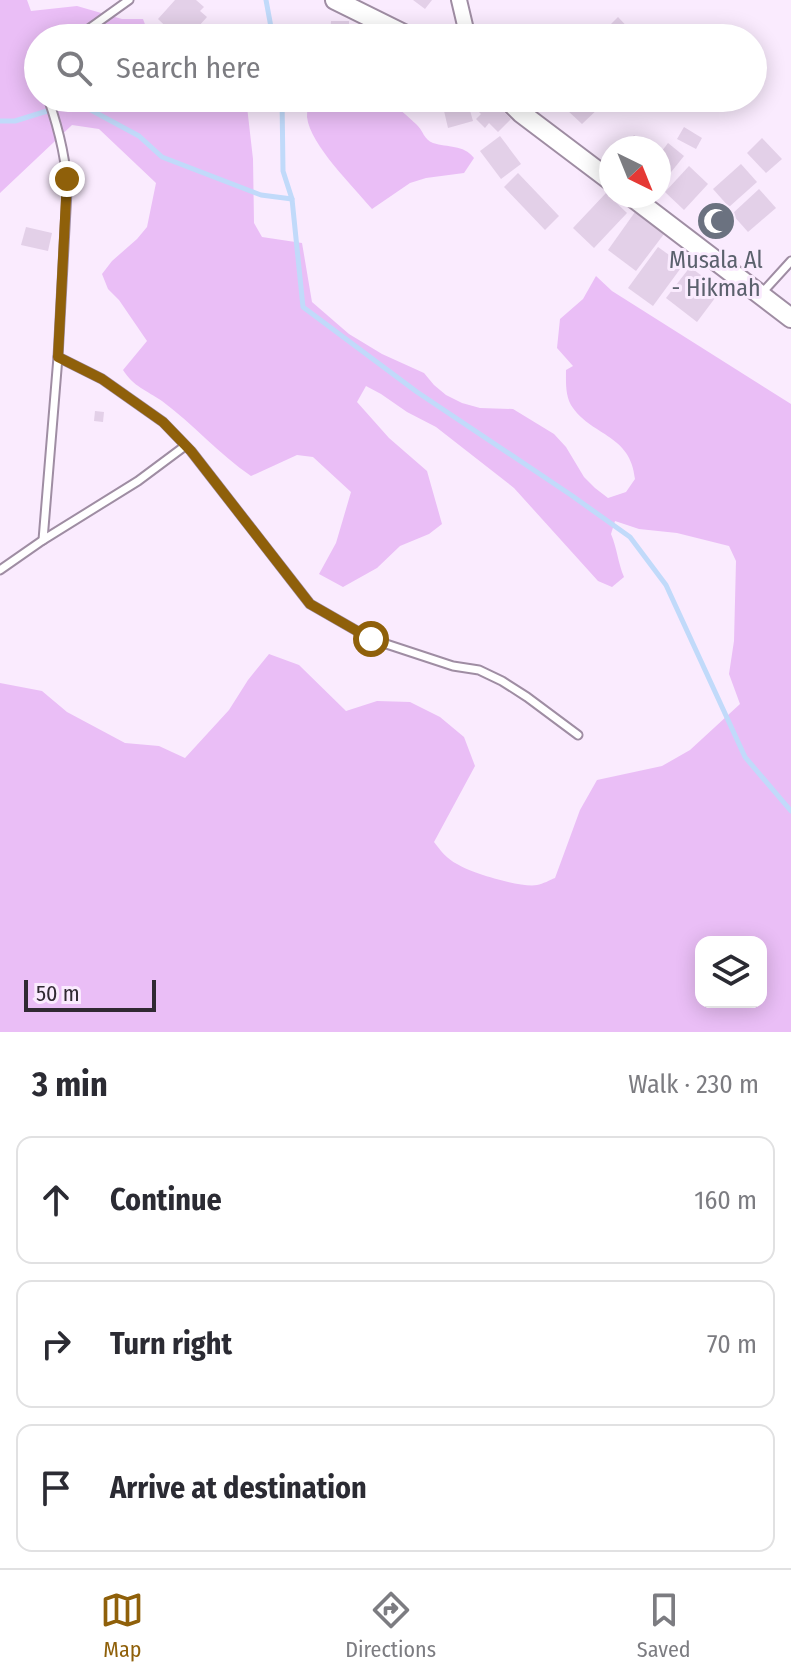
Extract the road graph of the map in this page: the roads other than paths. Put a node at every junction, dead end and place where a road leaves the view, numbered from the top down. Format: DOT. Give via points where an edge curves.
graph roads {
  1 [pos="129,0"];
  2 [pos="335,0"];
  3 [pos="459,0"];
  4 [pos="96,24"];
  5 [pos="384,24"];
  6 [pos="465,24"];
  7 [pos="53,112"];
  8 [pos="520,112"];
  9 [pos="599,172"];
  10 [pos="647,208"];
  11 [pos="791,261"];
  12 [pos="761,294"];
  13 [pos="791,318"];
  14 [pos="58,357"];
  15 [pos="185,446"];
  16 [pos="43,540"];
  17 [pos="0,570"];
  18 [pos="578,735"];
  1 -- 4 [label="lane"];
  2 -- 5 [label="street"];
  3 -- 6 [label="street"];
  7 -- 14 [label="lane" via="67,179"];
  8 -- 9 [label="street"];
  10 -- 12 [label="street"];
  11 -- 12 [label="lane"];
  12 -- 13 [label="street"];
  14 -- 15 [label="lane" via="102,379 163,422"];
  14 -- 16 [label="lane"];
  15 -- 16 [label="lane"];
  15 -- 18 [label="lane" via="310,604 371,639 502,681"];
  16 -- 17 [label="lane"];
}
